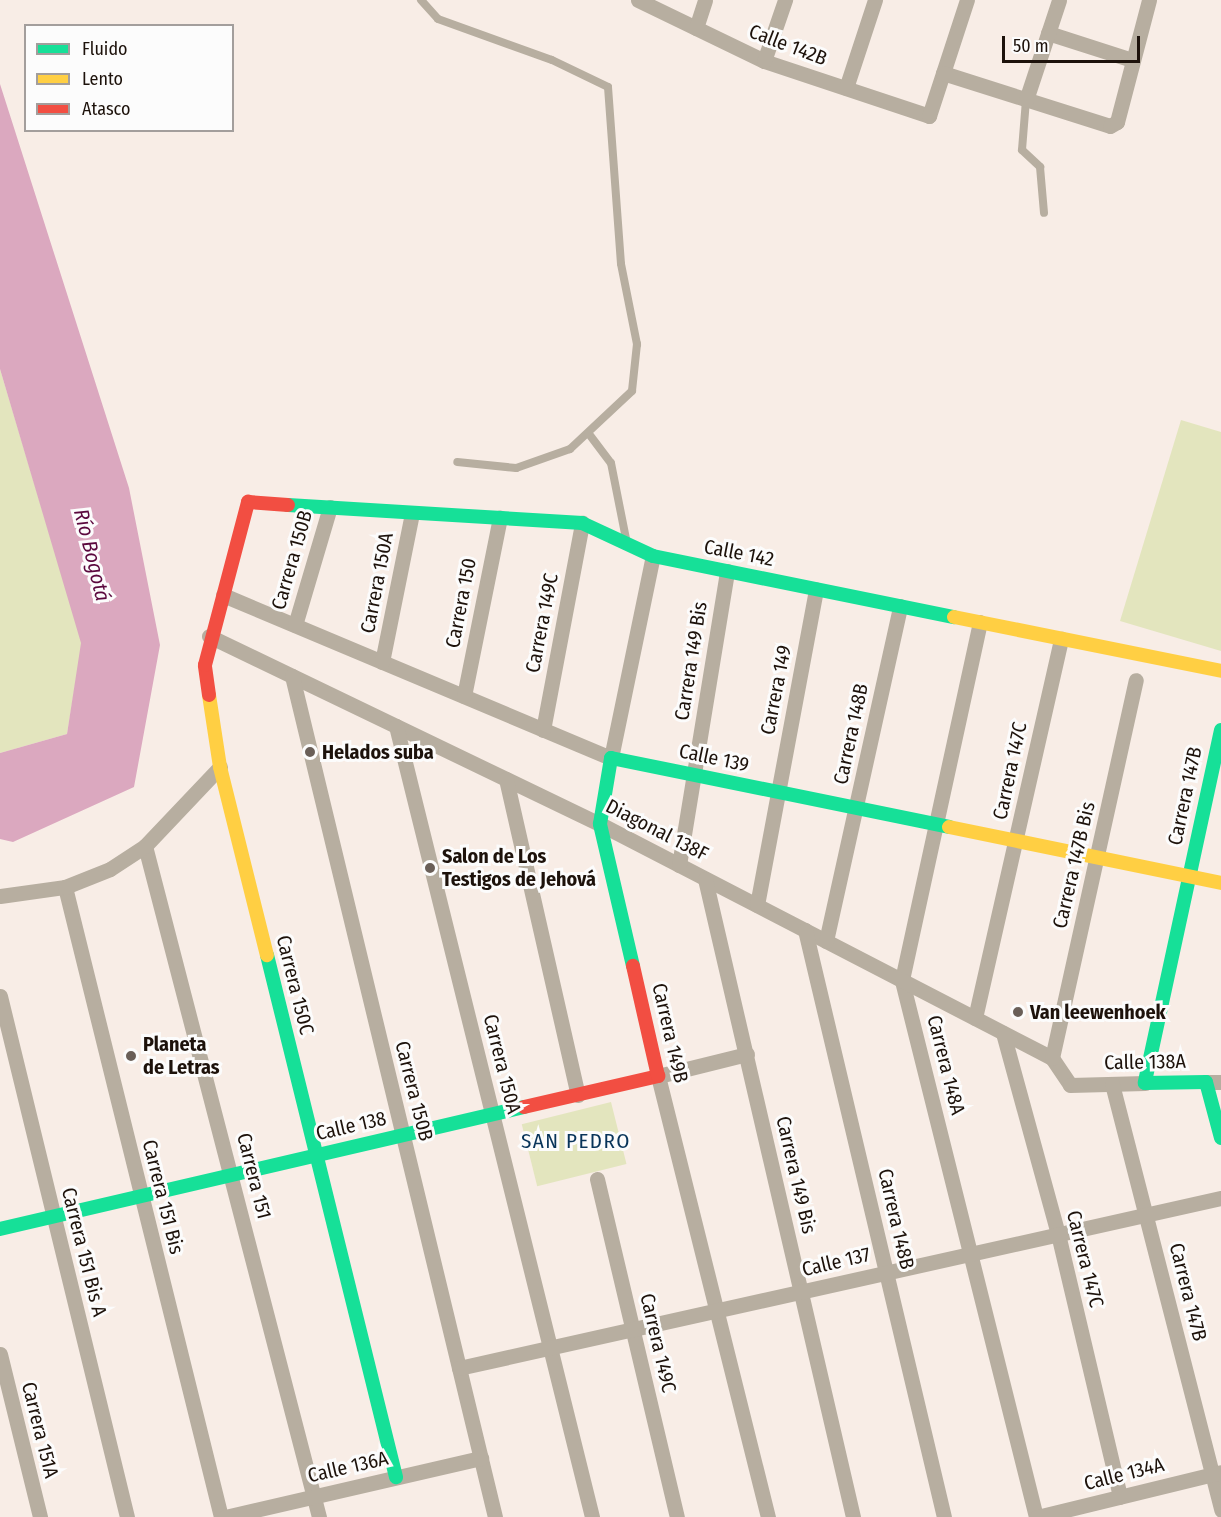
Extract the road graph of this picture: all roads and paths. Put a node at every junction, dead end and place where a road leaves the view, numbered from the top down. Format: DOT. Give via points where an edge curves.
graph roads {
  1 [pos="421,0"];
  2 [pos="638,0"];
  3 [pos="705,0"];
  4 [pos="785,0"];
  5 [pos="874,0"];
  6 [pos="967,0"];
  7 [pos="1059,0"];
  8 [pos="1149,0"];
  9 [pos="696,28"];
  10 [pos="1048,33"];
  11 [pos="1132,60"];
  12 [pos="764,61"];
  13 [pos="943,73"];
  14 [pos="846,88"];
  15 [pos="1026,100"];
  16 [pos="1044,213"];
  17 [pos="589,434"];
  18 [pos="458,462"];
  19 [pos="248,502"];
  20 [pos="330,507"];
  21 [pos="412,513"];
  22 [pos="500,518"];
  23 [pos="582,523"];
  24 [pos="627,544"];
  25 [pos="653,556"];
  26 [pos="727,571"];
  27 [pos="816,589"];
  28 [pos="223,595"];
  29 [pos="900,606"];
  30 [pos="980,622"];
  31 [pos="295,626"];
  32 [pos="209,636"];
  33 [pos="1061,639"];
  34 [pos="382,662"];
  35 [pos="1221,671"];
  36 [pos="292,676"];
  37 [pos="1136,681"];
  38 [pos="464,696"];
  39 [pos="396,726"];
  40 [pos="543,730"];
  41 [pos="1221,730"];
  42 [pos="610,758"];
  43 [pos="220,767"];
  44 [pos="694,775"];
  45 [pos="506,779"];
  46 [pos="778,792"];
  47 [pos="856,808"];
  48 [pos="600,824"];
  49 [pos="937,825"];
  50 [pos="1016,841"];
  51 [pos="145,846"];
  52 [pos="1098,857"];
  53 [pos="679,865"];
  54 [pos="1189,876"];
  55 [pos="705,879"];
  56 [pos="1221,883"];
  57 [pos="65,886"];
  58 [pos="0,896"];
  59 [pos="757,905"];
  60 [pos="805,930"];
  61 [pos="826,941"];
  62 [pos="902,981"];
  63 [pos="0,996"];
  64 [pos="975,1018"];
  65 [pos="1003,1033"];
  66 [pos="747,1054"];
  67 [pos="1052,1058"];
  68 [pos="658,1076"];
  69 [pos="1214,1082"];
  70 [pos="1145,1083"];
  71 [pos="1113,1084"];
  72 [pos="1070,1085"];
  73 [pos="578,1095"];
  74 [pos="493,1115"];
  75 [pos="403,1136"];
  76 [pos="1221,1138"];
  77 [pos="317,1155"];
  78 [pos="233,1175"];
  79 [pos="597,1179"];
  80 [pos="141,1196"];
  81 [pos="1221,1198"];
  82 [pos="1147,1215"];
  83 [pos="54,1216"];
  84 [pos="0,1229"];
  85 [pos="1058,1234"];
  86 [pos="972,1254"];
  87 [pos="887,1272"];
  88 [pos="801,1292"];
  89 [pos="716,1310"];
  90 [pos="633,1329"];
  91 [pos="550,1347"];
  92 [pos="0,1354"];
  93 [pos="459,1368"];
  94 [pos="481,1458"];
  95 [pos="1216,1473"];
  96 [pos="396,1477"];
  97 [pos="314,1496"];
  98 [pos="1120,1497"];
  99 [pos="1221,1510"];
  100 [pos="40,1517"];
  101 [pos="127,1517"];
  102 [pos="223,1517"];
  103 [pos="319,1517"];
  104 [pos="495,1517"];
  105 [pos="592,1517"];
  106 [pos="677,1517"];
  107 [pos="768,1517"];
  108 [pos="853,1517"];
  109 [pos="944,1517"];
  110 [pos="1036,1517"];
  1 -- 17 [label="lane" via="438,19 552,60 608,87 621,264 637,344 632,391"];
  2 -- 9 [label="street, Calle 142B"];
  3 -- 9 [label="street"];
  4 -- 12 [label="street"];
  5 -- 14 [label="street"];
  6 -- 13 [label="street"];
  7 -- 10 [label="street"];
  8 -- 11 [label="street"];
  9 -- 12 [label="street, Calle 142B"];
  10 -- 11 [label="street"];
  10 -- 15 [label="street"];
  11 -- 15 [label="street" via="1117,122 1110,126"];
  12 -- 14 [label="street, Calle 142B"];
  13 -- 14 [label="street, Calle 142B" via="929,116"];
  13 -- 15 [label="street"];
  15 -- 16 [label="lane" via="1022,150 1040,167"];
  17 -- 18 [label="lane" via="570,449 516,468"];
  17 -- 24 [label="lane" via="612,463"];
  19 -- 20 [label="street, Calle 142"];
  19 -- 28 [label="street, Carrera 150C"];
  20 -- 21 [label="street, Calle 142"];
  20 -- 31 [label="street, Carrera 150B"];
  21 -- 22 [label="street, Calle 142"];
  21 -- 34 [label="street, Carrera 150A"];
  22 -- 23 [label="street, Calle 142"];
  22 -- 38 [label="street, Carrera 150"];
  23 -- 24 [label="street, Calle 142"];
  23 -- 40 [label="street, Carrera 149C"];
  24 -- 25 [label="street, Calle 142"];
  25 -- 26 [label="street, Calle 142"];
  25 -- 42 [label="street, Carrera 149B"];
  26 -- 27 [label="street, Calle 142"];
  26 -- 44 [label="street, Carrera 149 Bis"];
  27 -- 29 [label="street, Calle 142"];
  27 -- 46 [label="street, Carrera 149"];
  28 -- 31 [label="street, Calle 139"];
  28 -- 32 [label="street, Carrera 150C"];
  29 -- 30 [label="street, Calle 142"];
  29 -- 47 [label="street, Carrera 148B"];
  30 -- 33 [label="street, Calle 142"];
  30 -- 49 [label="street, Carrera 148A"];
  31 -- 34 [label="street, Calle 139"];
  32 -- 36 [label="street, Diagonal 138F"];
  32 -- 43 [label="street, Carrera 150C" via="205,665"];
  33 -- 35 [label="street, Calle 142"];
  33 -- 50 [label="street, Carrera 147C"];
  34 -- 38 [label="street, Calle 139"];
  36 -- 39 [label="street, Diagonal 138F"];
  36 -- 75 [label="street, Carrera 150B"];
  37 -- 52 [label="street, Carrera 147B Bis"];
  38 -- 40 [label="street, Calle 139"];
  39 -- 45 [label="street, Diagonal 138F"];
  39 -- 74 [label="street, Carrera 150A"];
  40 -- 42 [label="street, Calle 139"];
  41 -- 54 [label="street, Carrera 147B"];
  42 -- 44 [label="street, Calle 139"];
  42 -- 48 [label="street, Carrera 149B"];
  43 -- 51 [label="street"];
  43 -- 77 [label="street, Carrera 150C"];
  44 -- 46 [label="street, Calle 139"];
  44 -- 53 [label="street, Carrera 149 Bis"];
  45 -- 48 [label="street, Diagonal 138F"];
  45 -- 73 [label="street"];
  46 -- 47 [label="street, Calle 139"];
  46 -- 59 [label="street, Carrera 149"];
  47 -- 49 [label="street, Calle 139"];
  47 -- 61 [label="street, Carrera 148B"];
  48 -- 53 [label="street, Diagonal 138F"];
  48 -- 68 [label="street, Carrera 149B"];
  49 -- 50 [label="street, Calle 139"];
  49 -- 62 [label="street, Carrera 148A"];
  50 -- 52 [label="street, Calle 139"];
  50 -- 64 [label="street, Carrera 147C"];
  51 -- 57 [label="street" via="110,869"];
  51 -- 78 [label="street, Carrera 151"];
  52 -- 54 [label="street, Calle 139"];
  52 -- 67 [label="street, Carrera 147B Bis"];
  53 -- 55 [label="street, Diagonal 138F"];
  54 -- 56 [label="street, Calle 139"];
  54 -- 70 [label="street, Carrera 147B"];
  55 -- 59 [label="street, Diagonal 138F"];
  55 -- 66 [label="street, Carrera 149 Bis"];
  57 -- 58 [label="street"];
  57 -- 80 [label="street, Carrera 151 Bis"];
  59 -- 60 [label="street, Diagonal 138F"];
  60 -- 61 [label="street, Diagonal 138F"];
  60 -- 87 [label="street, Carrera 148B"];
  61 -- 62 [label="street, Diagonal 138F"];
  62 -- 64 [label="street, Diagonal 138F"];
  62 -- 86 [label="street, Carrera 148A"];
  63 -- 83 [label="street, Carrera 151 Bis A"];
  64 -- 65 [label="street, Diagonal 138F"];
  65 -- 67 [label="street, Diagonal 138F"];
  65 -- 85 [label="street, Carrera 147C"];
  66 -- 68 [label="street, Calle 138"];
  66 -- 88 [label="street, Carrera 149 Bis"];
  67 -- 72 [label="street, Diagonal 138F"];
  68 -- 73 [label="street, Calle 138"];
  68 -- 89 [label="street, Carrera 149B"];
  69 -- 70 [label="street, Calle 138A"];
  69 -- 76 [label="street"];
  70 -- 71 [label="street, Calle 138A"];
  71 -- 72 [label="street, Calle 138A"];
  71 -- 82 [label="street, Carrera 147B"];
  73 -- 74 [label="street, Calle 138"];
  74 -- 75 [label="street, Calle 138"];
  74 -- 91 [label="street, Carrera 150A"];
  75 -- 77 [label="street, Calle 138"];
  75 -- 93 [label="street, Carrera 150B"];
  77 -- 78 [label="street, Calle 138"];
  77 -- 96 [label="street, Carrera 150C"];
  78 -- 80 [label="street, Calle 138"];
  78 -- 97 [label="street, Carrera 151"];
  79 -- 90 [label="street, Carrera 149C"];
  80 -- 83 [label="street, Calle 138"];
  80 -- 102 [label="street, Carrera 151 Bis"];
  81 -- 82 [label="street, Calle 137"];
  82 -- 85 [label="street, Calle 137"];
  82 -- 95 [label="street, Carrera 147B"];
  83 -- 84 [label="street, Calle 138"];
  83 -- 101 [label="street, Carrera 151 Bis A"];
  85 -- 86 [label="street, Calle 137"];
  85 -- 98 [label="street, Carrera 147C"];
  86 -- 87 [label="street, Calle 137"];
  86 -- 110 [label="street, Carrera 148A"];
  87 -- 88 [label="street, Calle 137"];
  87 -- 109 [label="street, Carrera 148B"];
  88 -- 89 [label="street, Calle 137"];
  88 -- 108 [label="street, Carrera 149 Bis"];
  89 -- 90 [label="street, Calle 137"];
  89 -- 107 [label="street, Carrera 149B"];
  90 -- 91 [label="street, Calle 137"];
  90 -- 106 [label="street, Carrera 149C"];
  91 -- 93 [label="street, Calle 137"];
  91 -- 105 [label="street, Carrera 150A"];
  92 -- 100 [label="street, Carrera 151A"];
  93 -- 94 [label="street, Carrera 150B"];
  94 -- 96 [label="street, Calle 136A"];
  94 -- 104 [label="street, Carrera 150B"];
  95 -- 98 [label="street, Calle 134A"];
  95 -- 99 [label="street, Carrera 147B"];
  96 -- 97 [label="street, Calle 136A"];
  97 -- 102 [label="street, Calle 136A"];
  97 -- 103 [label="street, Carrera 151"];
  98 -- 110 [label="street, Calle 134A"];
}
